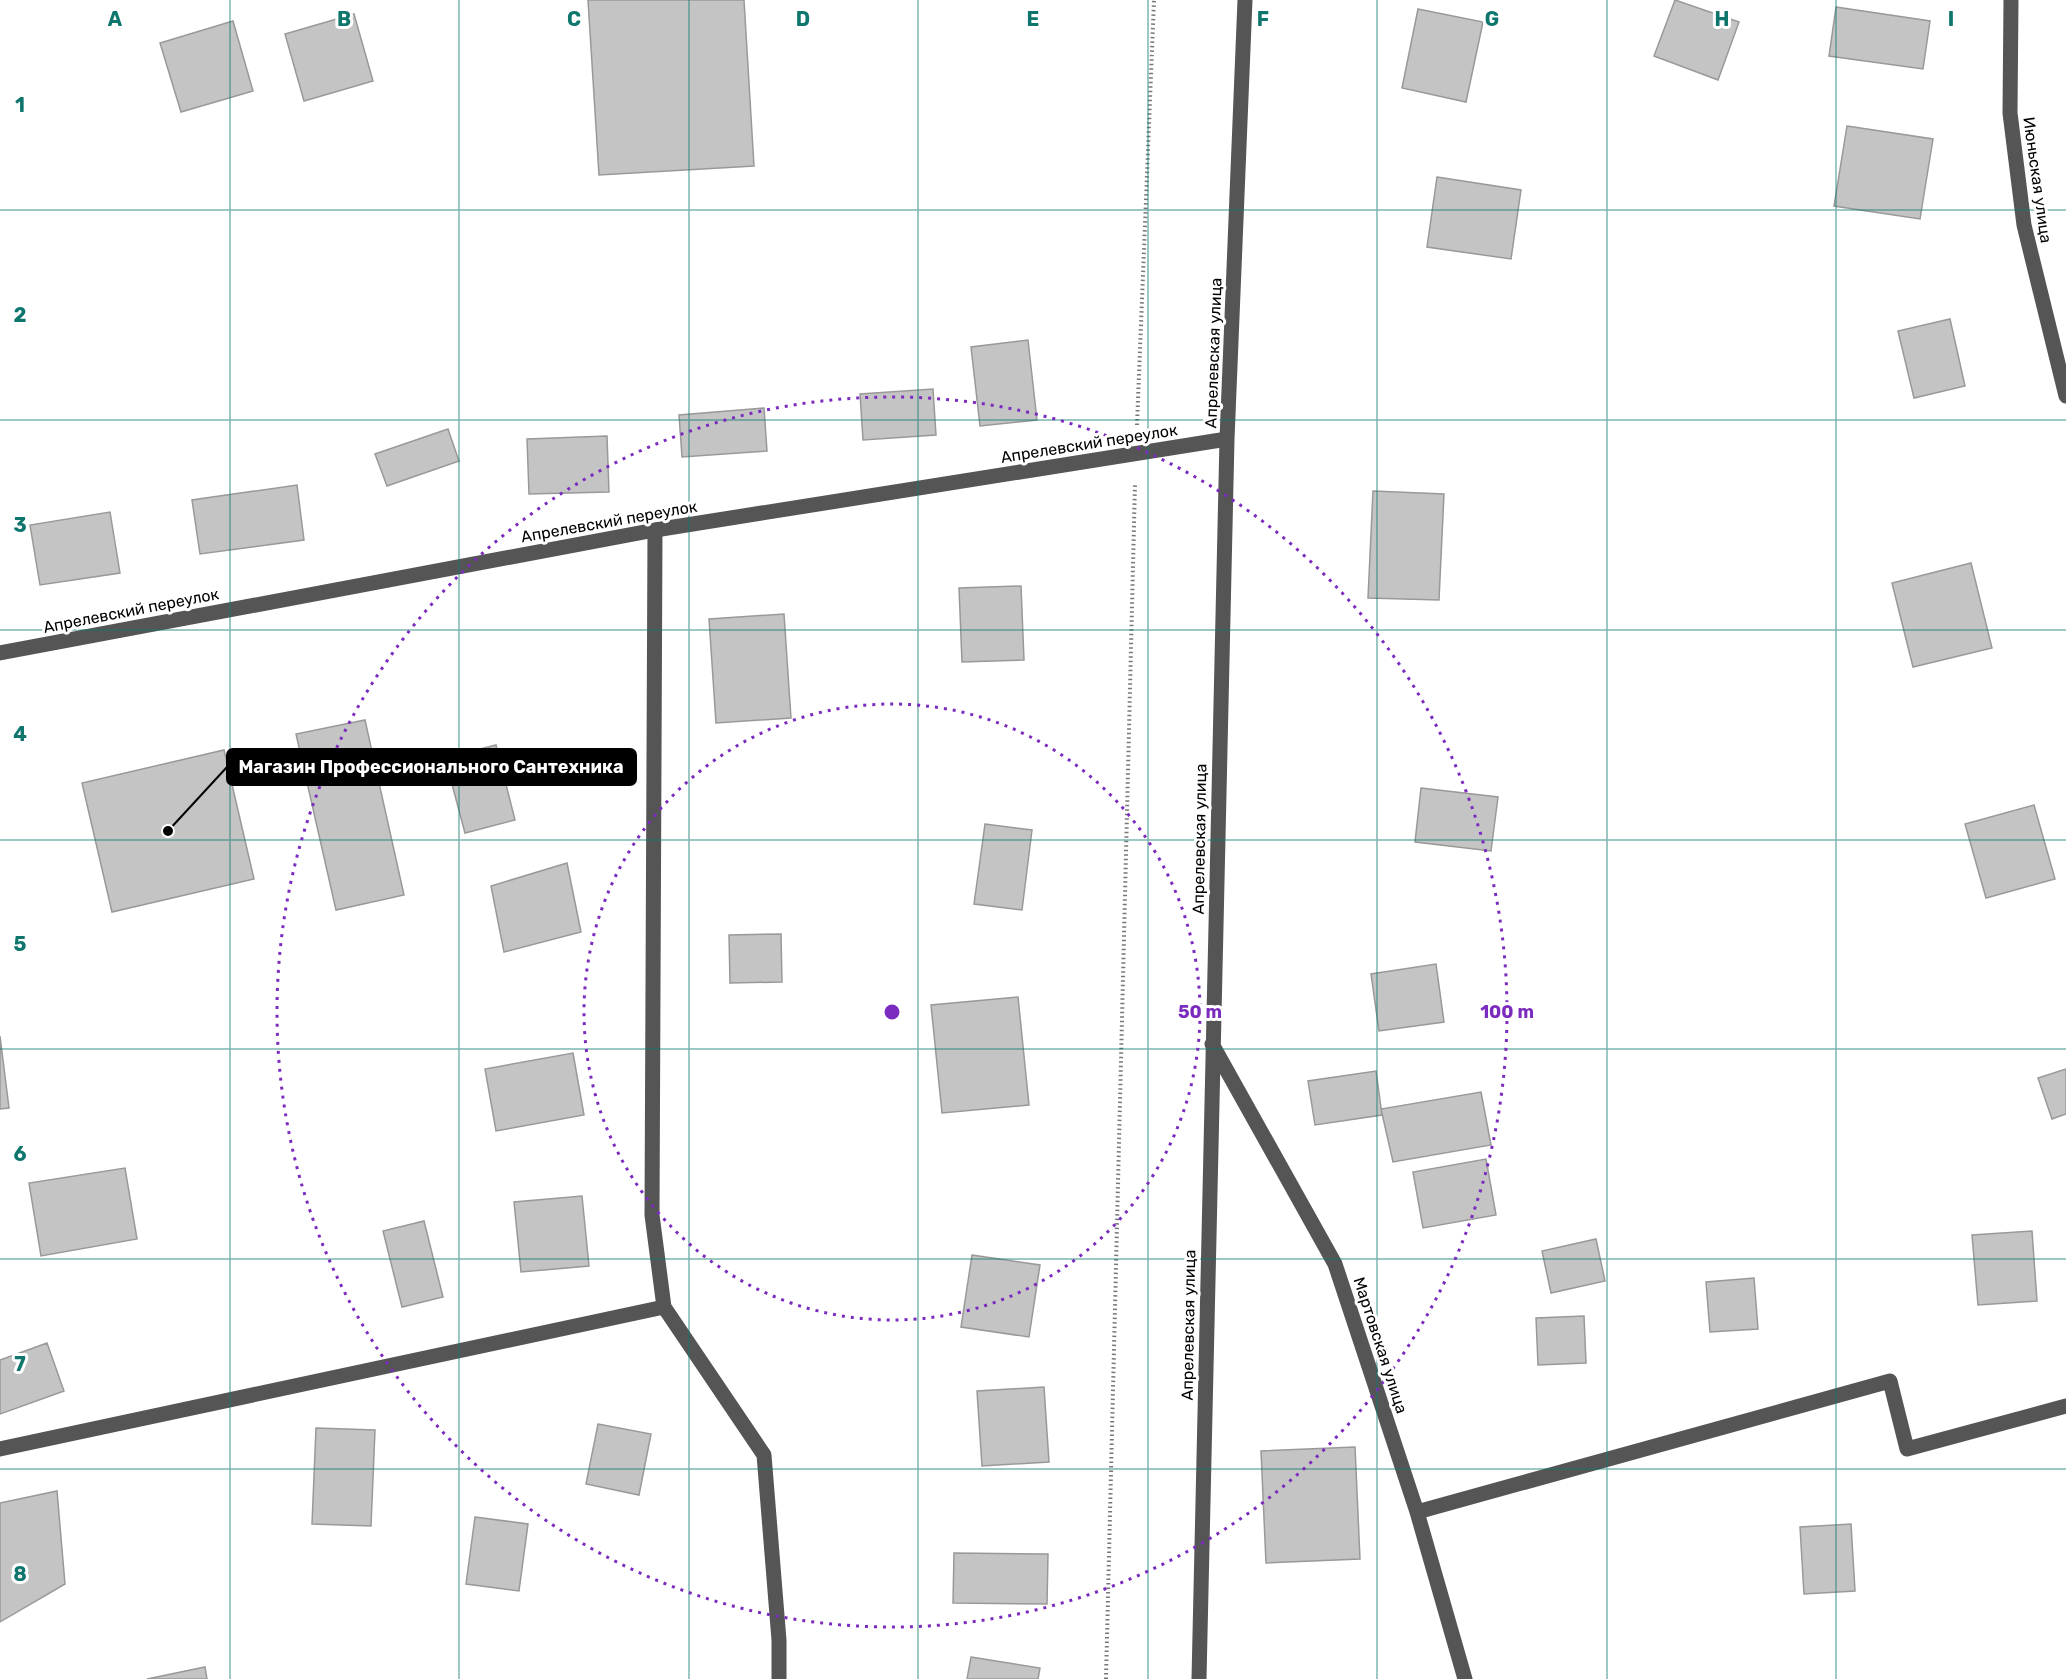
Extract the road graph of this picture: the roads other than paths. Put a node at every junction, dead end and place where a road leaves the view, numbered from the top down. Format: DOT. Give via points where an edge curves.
graph roads {
  1 [pos="1245,0"];
  2 [pos="2011,0"];
  3 [pos="2066,396"];
  4 [pos="1227,439"];
  5 [pos="655,530"];
  6 [pos="0,653"];
  7 [pos="1212,1043"];
  8 [pos="664,1307"];
  9 [pos="2066,1406"];
  10 [pos="0,1449"];
  11 [pos="1417,1512"];
  12 [pos="779,1679"];
  13 [pos="1199,1679"];
  14 [pos="1465,1679"];
  1 -- 4 [label="street, Апрелевская улица"];
  2 -- 3 [label="street, Июньская улица" via="2010,113 2024,225"];
  4 -- 5 [label="street, Апрелевский переулок"];
  4 -- 7 [label="street, Апрелевская улица"];
  5 -- 6 [label="street, Апрелевский переулок"];
  5 -- 8 [label="street" via="652,1215"];
  7 -- 11 [label="street, Мартовская улица" via="1335,1264"];
  7 -- 13 [label="street, Апрелевская улица"];
  8 -- 10 [label="street"];
  8 -- 12 [label="street" via="764,1455"];
  9 -- 11 [label="street" via="1907,1449 1890,1381"];
  11 -- 14 [label="street, Мартовская улица"];
}
